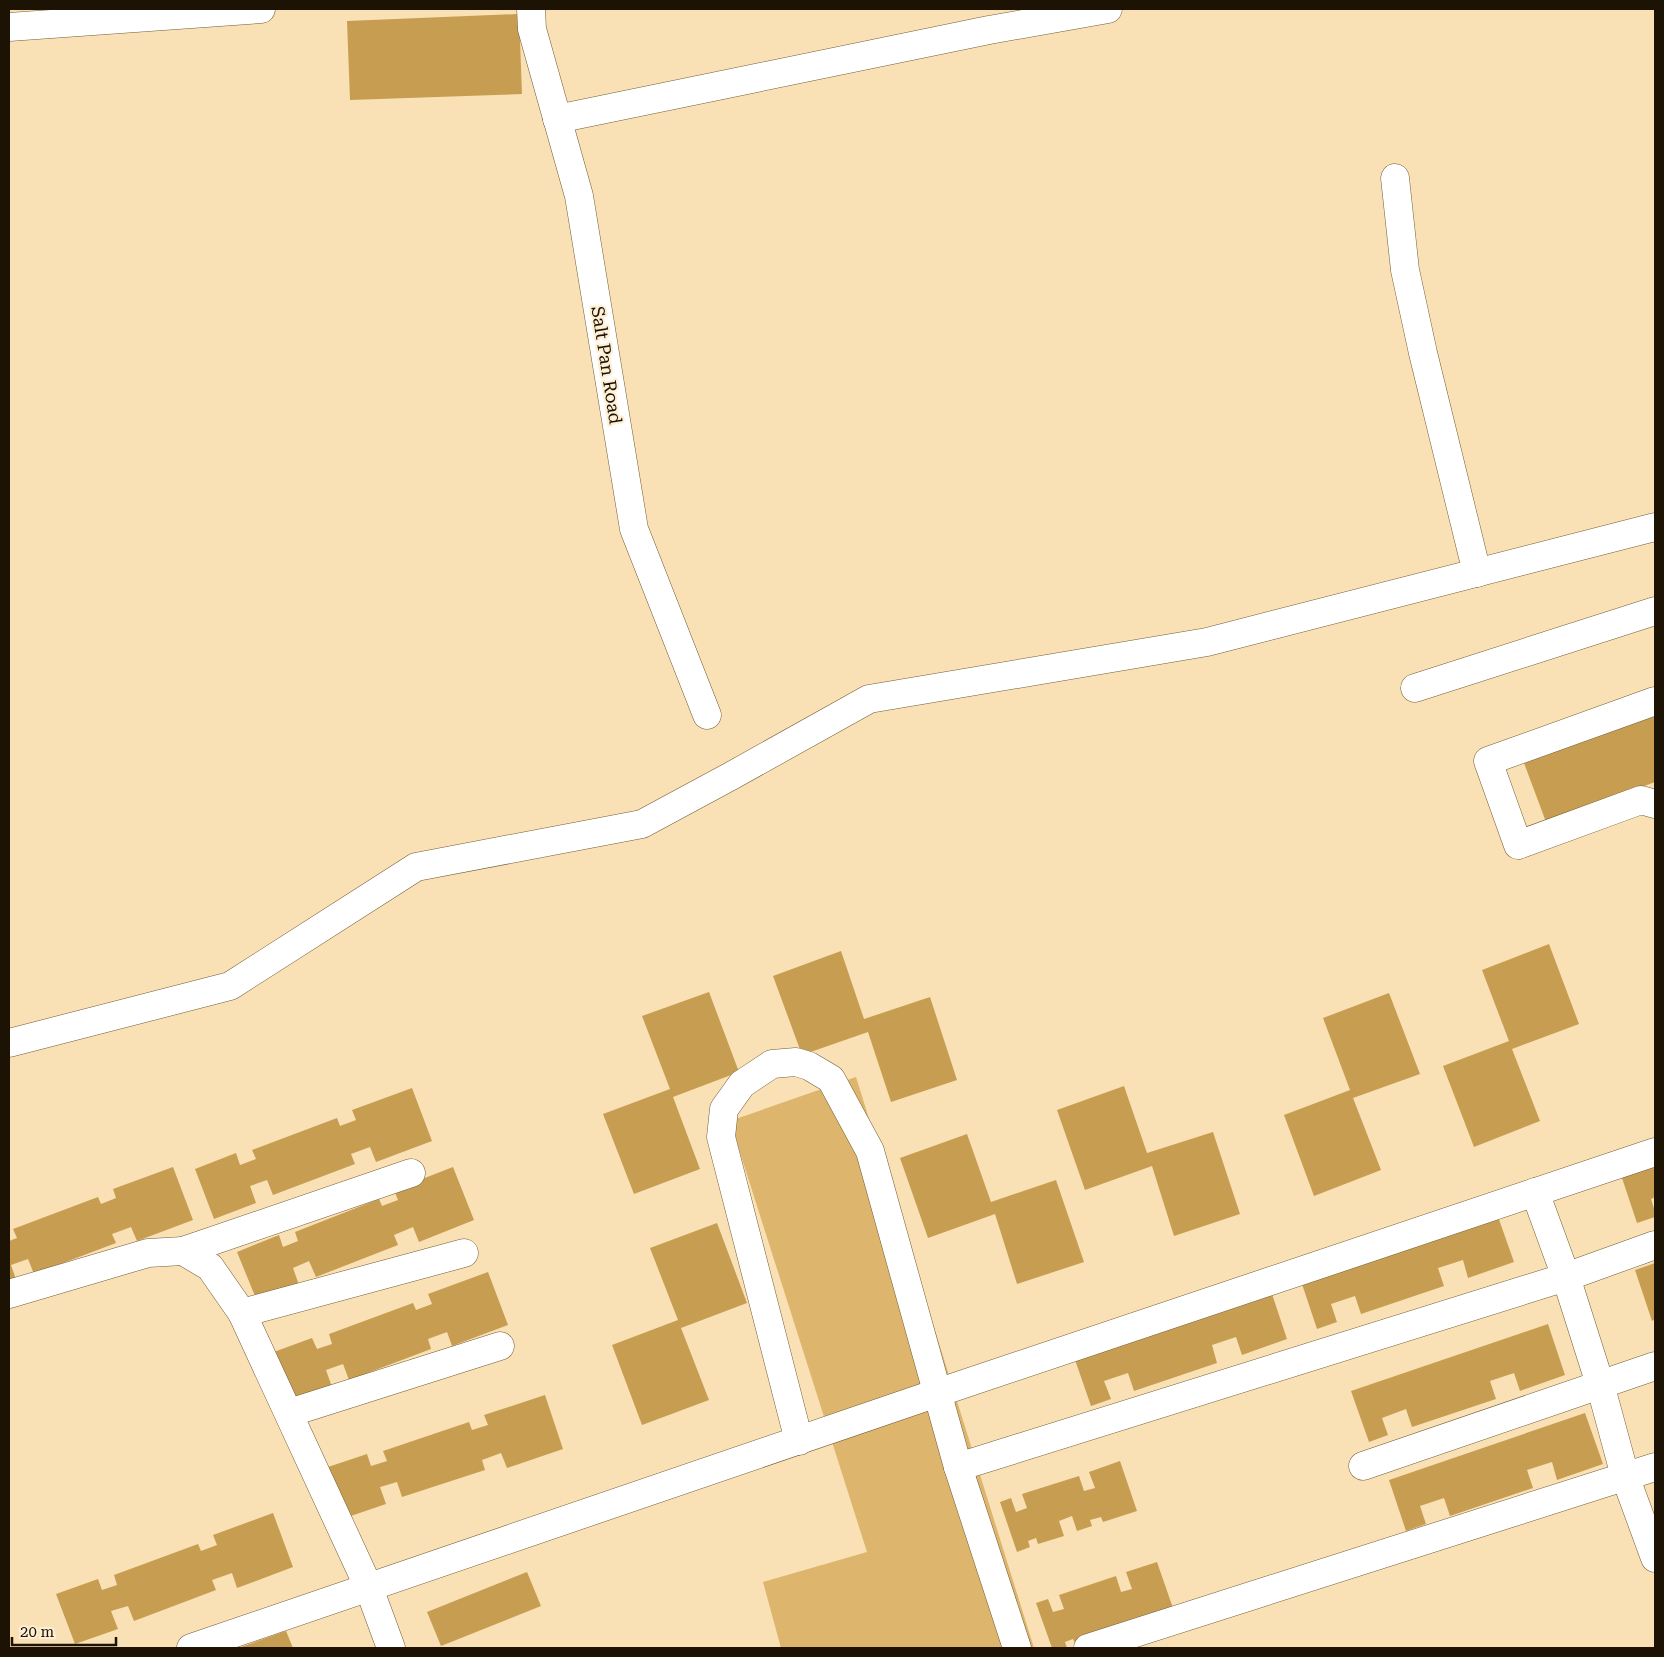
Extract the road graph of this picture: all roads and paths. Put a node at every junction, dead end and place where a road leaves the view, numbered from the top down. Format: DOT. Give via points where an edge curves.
graph roads {
  1 [pos="260,9"];
  2 [pos="531,9"];
  3 [pos="1108,9"];
  4 [pos="9,27"];
  5 [pos="557,119"];
  6 [pos="1394,178"];
  7 [pos="1655,527"];
  8 [pos="1477,573"];
  9 [pos="1655,611"];
  10 [pos="1415,688"];
  11 [pos="1655,701"];
  12 [pos="707,715"];
  13 [pos="1655,804"];
  14 [pos="9,1044"];
  15 [pos="1655,1152"];
  16 [pos="410,1173"];
  17 [pos="1535,1192"];
  18 [pos="1655,1245"];
  19 [pos="183,1251"];
  20 [pos="464,1253"];
  21 [pos="1566,1277"];
  22 [pos="9,1294"];
  23 [pos="242,1313"];
  24 [pos="500,1346"];
  25 [pos="1655,1366"];
  26 [pos="1600,1384"];
  27 [pos="938,1393"];
  28 [pos="288,1413"];
  29 [pos="800,1441"];
  30 [pos="1362,1466"];
  31 [pos="958,1467"];
  32 [pos="1655,1467"];
  33 [pos="1625,1476"];
  34 [pos="1655,1558"];
  35 [pos="369,1588"];
  36 [pos="191,1648"];
  37 [pos="391,1648"];
  38 [pos="1017,1648"];
  39 [pos="1088,1648"];
  1 -- 4 [label="street"];
  2 -- 5 [label="street, Salt Pan Road" via="532,30"];
  3 -- 5 [label="street" via="989,30"];
  5 -- 12 [label="street, Salt Pan Road" via="579,196 634,529"];
  6 -- 8 [label="street" via="1405,270"];
  7 -- 8 [label="street"];
  8 -- 14 [label="street" via="1207,642 869,699 642,824 416,866 230,986"];
  9 -- 10 [label="street"];
  11 -- 13 [label="street" via="1488,761 1518,845 1641,800"];
  15 -- 17 [label="street"];
  16 -- 19 [label="street"];
  17 -- 21 [label="street"];
  17 -- 27 [label="street"];
  18 -- 21 [label="street"];
  19 -- 22 [label="street" via="148,1253"];
  19 -- 23 [label="street" via="210,1267"];
  20 -- 23 [label="street"];
  21 -- 26 [label="street"];
  21 -- 31 [label="street"];
  23 -- 28 [label="street"];
  24 -- 28 [label="street"];
  25 -- 26 [label="street"];
  26 -- 30 [label="street"];
  26 -- 33 [label="street"];
  27 -- 29 [label="street"];
  27 -- 29 [label="street" via="870,1151 831,1079 810,1066 796,1062 772,1064 742,1084 724,1109 721,1137"];
  27 -- 31 [label="street"];
  28 -- 35 [label="street"];
  29 -- 35 [label="street"];
  31 -- 38 [label="street"];
  32 -- 33 [label="street"];
  33 -- 34 [label="street"];
  33 -- 39 [label="street"];
  35 -- 36 [label="street"];
  35 -- 37 [label="street"];
}
